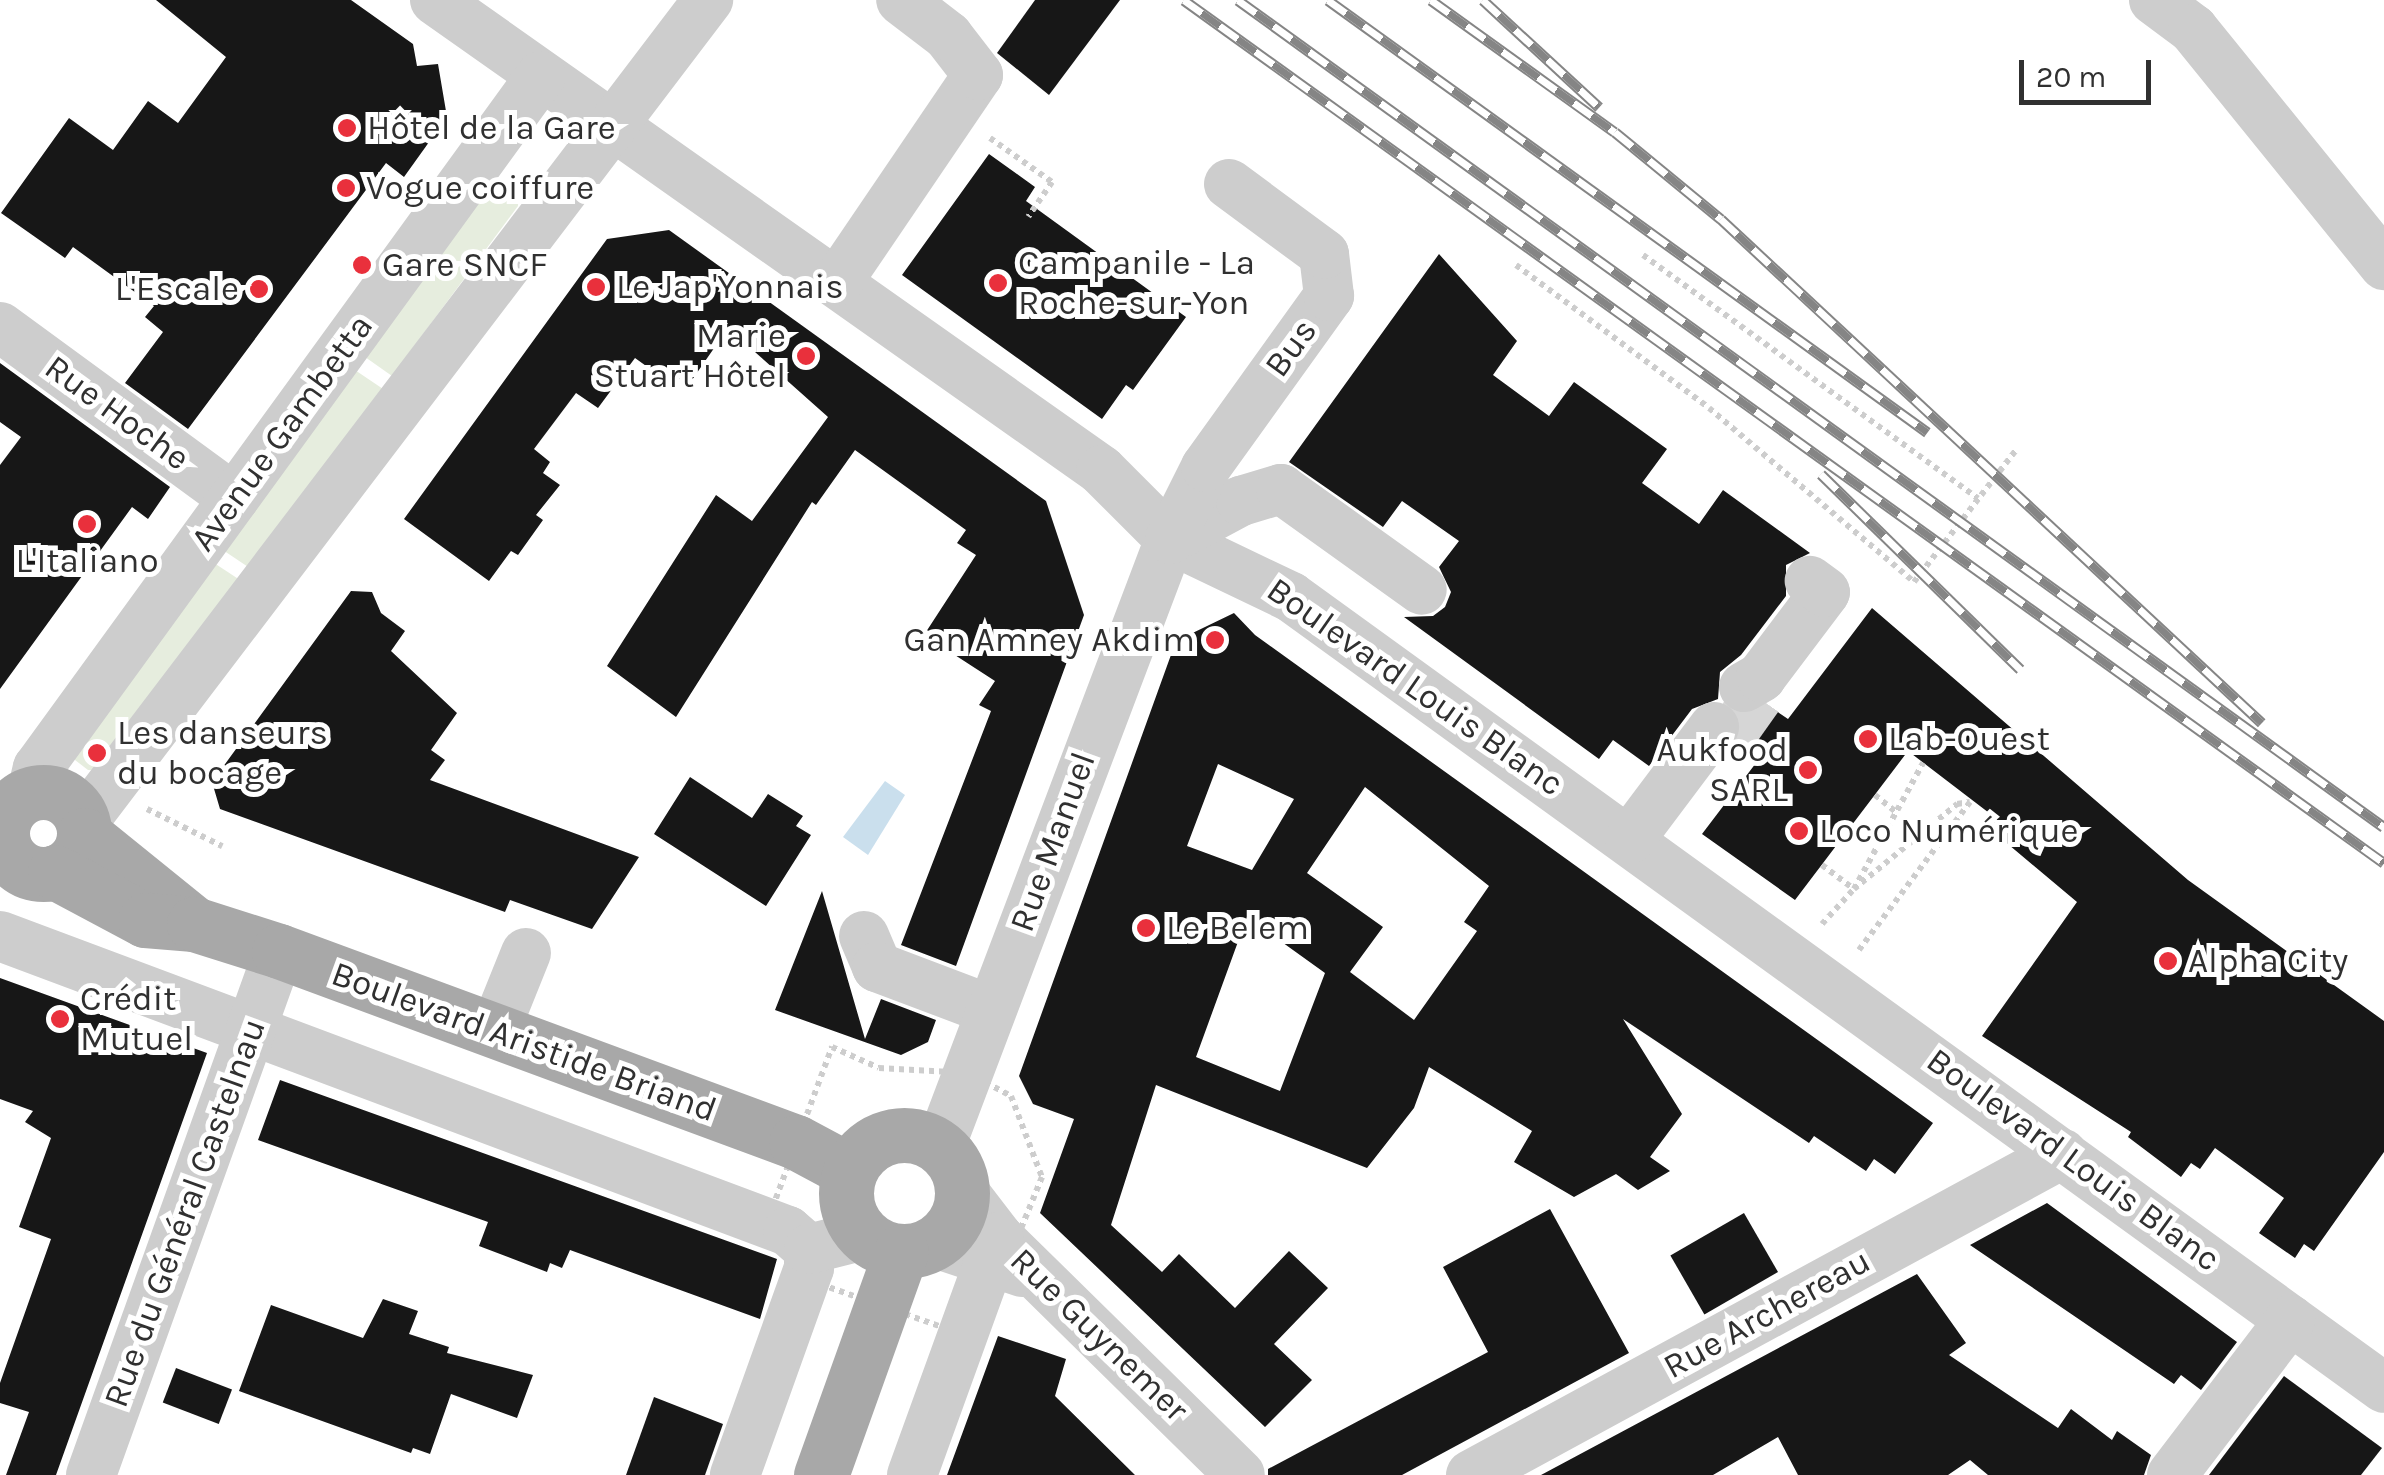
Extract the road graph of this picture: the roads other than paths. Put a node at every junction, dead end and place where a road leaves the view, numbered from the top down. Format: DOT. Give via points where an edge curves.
graph roads {
  1 [pos="435,0"];
  2 [pos="708,0"];
  3 [pos="900,0"];
  4 [pos="2154,0"];
  5 [pos="541,76"];
  6 [pos="610,128"];
  7 [pos="1229,184"];
  8 [pos="2384,264"];
  9 [pos="838,281"];
  10 [pos="0,327"];
  11 [pos="234,498"];
  12 [pos="1170,539"];
  13 [pos="1810,581"];
  14 [pos="1422,590"];
  15 [pos="1754,687"];
  16 [pos="1722,732"];
  17 [pos="31,819"];
  18 [pos="1638,846"];
  19 [pos="0,936"];
  20 [pos="864,936"];
  21 [pos="278,951"];
  22 [pos="526,953"];
  23 [pos="991,1010"];
  24 [pos="251,1030"];
  25 [pos="496,1030"];
  26 [pos="2062,1154"];
  27 [pos="951,1168"];
  28 [pos="850,1171"];
  29 [pos="900,1243"];
  30 [pos="809,1250"];
  31 [pos="1013,1258"];
  32 [pos="2290,1320"];
  33 [pos="2384,1388"];
  34 [pos="92,1475"];
  35 [pos="735,1475"];
  36 [pos="821,1475"];
  37 [pos="912,1475"];
  38 [pos="1240,1475"];
  39 [pos="1471,1475"];
  40 [pos="2172,1475"];
  1 -- 5 [label="street, Boulevard Louis Blanc"];
  2 -- 6 [label="street"];
  3 -- 9 [label="street" via="948,36 978,75"];
  4 -- 8 [label="street" via="2193,29"];
  5 -- 6 [label="street, Boulevard Louis Blanc"];
  5 -- 11 [label="street, Avenue Gambetta"];
  6 -- 9 [label="street, Boulevard Louis Blanc"];
  6 -- 17 [label="street"];
  7 -- 12 [label="street, Bus" via="1324,254 1329,296 1206,466"];
  9 -- 12 [label="street, Boulevard Louis Blanc" via="1101,470"];
  10 -- 11 [label="street, Rue Hoche"];
  11 -- 17 [label="street, Avenue Gambetta"];
  12 -- 14 [label="street" via="1241,500 1281,489"];
  12 -- 18 [label="street, Boulevard Louis Blanc" via="1266,579"];
  12 -- 23 [label="street, Rue Manuel"];
  13 -- 15 [label="street" via="1825,592"];
  16 -- 18 [label="street"];
  17 -- 21 [label="main road, Boulevard Aristide Briand" via="194,924"];
  18 -- 26 [label="street, Boulevard Louis Blanc"];
  19 -- 24 [label="street"];
  20 -- 23 [label="street" via="877,967"];
  21 -- 24 [label="street, Rue du Général Castelnau"];
  21 -- 25 [label="main road, Boulevard Aristide Briand"];
  22 -- 25 [label="street"];
  23 -- 27 [label="street, Rue Manuel" via="968,1073"];
  24 -- 30 [label="street" via="788,1231"];
  24 -- 34 [label="street, Rue du Général Castelnau"];
  25 -- 28 [label="main road, Boulevard Aristide Briand" via="796,1142"];
  26 -- 32 [label="street, Boulevard Louis Blanc"];
  26 -- 39 [label="street, Rue Archereau"];
  27 -- 28 [label="main road" via="914,1136 884,1138"];
  27 -- 29 [label="main road" via="956,1220"];
  27 -- 31 [label="street, Rue Guynemer"];
  28 -- 29 [label="main road" via="847,1206"];
  29 -- 30 [label="street"];
  29 -- 31 [label="street"];
  29 -- 36 [label="main road"];
  30 -- 35 [label="street" via="809,1268"];
  31 -- 37 [label="street"];
  31 -- 38 [label="street, Rue Guynemer"];
  32 -- 33 [label="street, Boulevard Louis Blanc"];
  32 -- 40 [label="street"];
}
